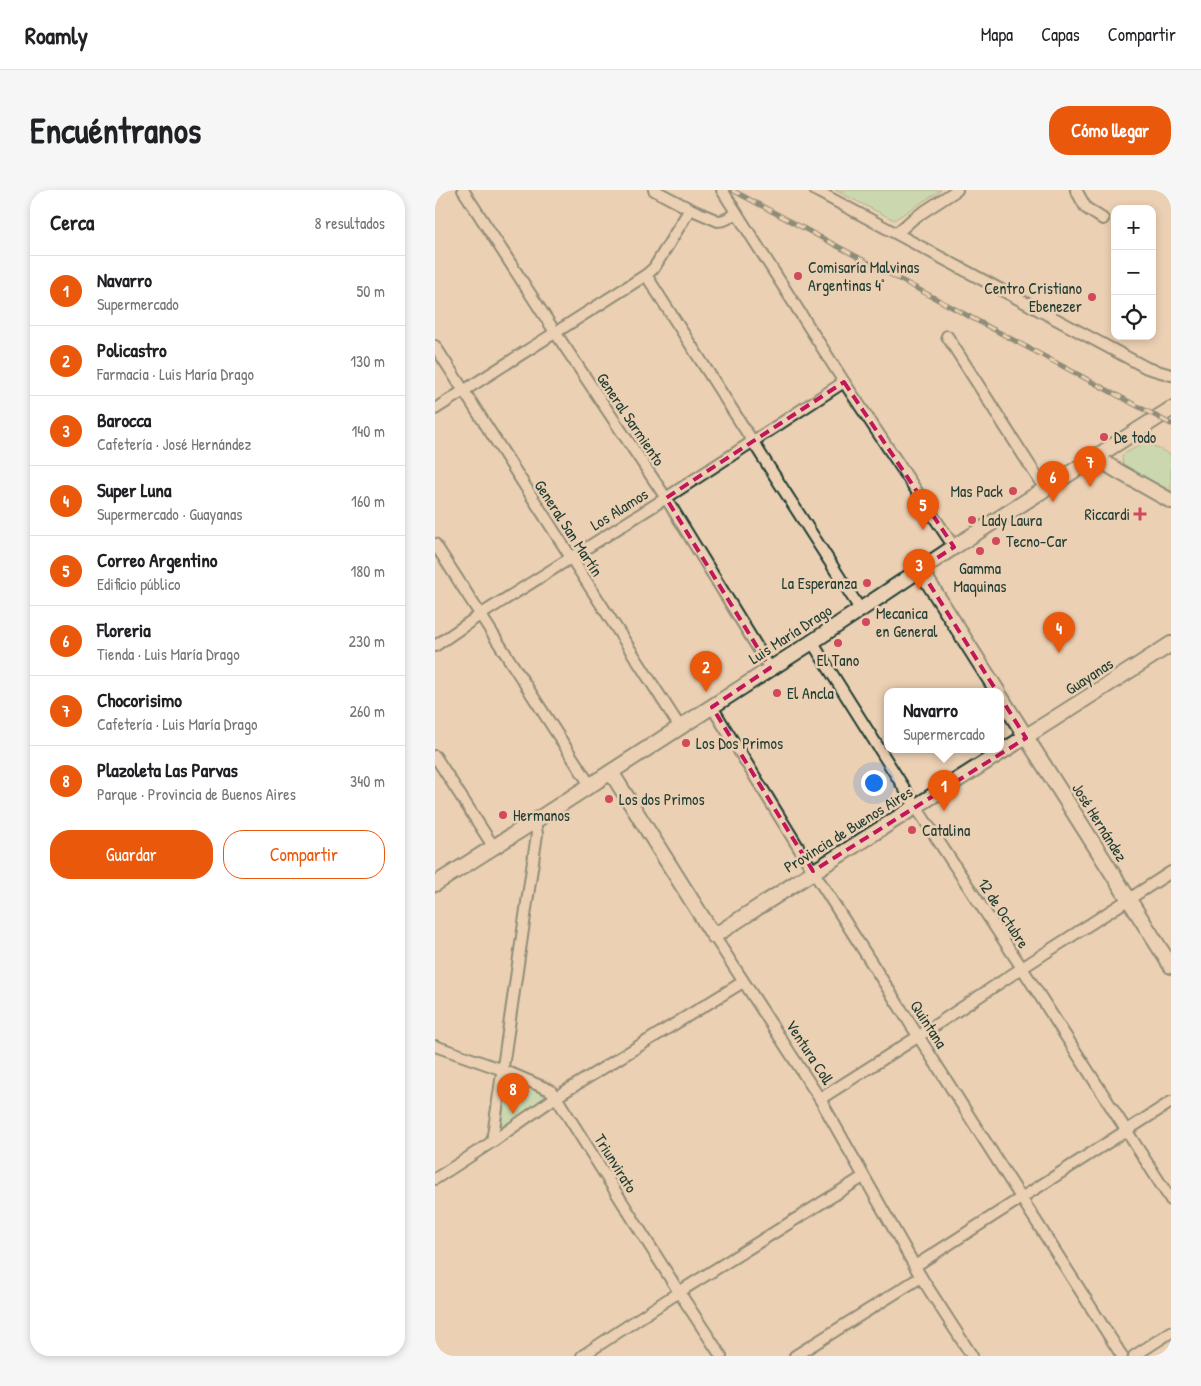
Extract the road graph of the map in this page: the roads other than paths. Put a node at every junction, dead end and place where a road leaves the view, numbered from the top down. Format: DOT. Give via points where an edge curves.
graph roads {
  1 [pos="463,190"];
  2 [pos="654,190"];
  3 [pos="722,190"];
  4 [pos="815,190"];
  5 [pos="957,190"];
  6 [pos="1076,190"];
  7 [pos="690,209"];
  8 [pos="736,212"];
  9 [pos="1103,219"];
  10 [pos="897,233"];
  11 [pos="646,275"];
  12 [pos="555,332"];
  13 [pos="947,336"];
  14 [pos="435,346"];
  15 [pos="1171,376"];
  16 [pos="844,382"];
  17 [pos="463,390"];
  18 [pos="435,410"];
  19 [pos="1168,411"];
  20 [pos="753,442"];
  21 [pos="1096,457"];
  22 [pos="1045,489"];
  23 [pos="666,498"];
  24 [pos="1171,501"];
  25 [pos="435,544"];
  26 [pos="954,548"];
  27 [pos="570,558"];
  28 [pos="920,569"];
  29 [pos="859,609"];
  30 [pos="480,615"];
  31 [pos="812,642"];
  32 [pos="1171,644"];
  33 [pos="435,646"];
  34 [pos="770,668"];
  35 [pos="995,688"];
  36 [pos="1004,702"];
  37 [pos="712,707"];
  38 [pos="680,727"];
  39 [pos="1026,738"];
  40 [pos="1004,752"];
  41 [pos="1002,753"];
  42 [pos="435,756"];
  43 [pos="611,772"];
  44 [pos="590,785"];
  45 [pos="916,807"];
  46 [pos="535,821"];
  47 [pos="493,846"];
  48 [pos="813,871"];
  49 [pos="1171,872"];
  50 [pos="435,884"];
  51 [pos="1129,900"];
  52 [pos="714,936"];
  53 [pos="1171,966"];
  54 [pos="1022,968"];
  55 [pos="743,982"];
  56 [pos="919,1036"];
  57 [pos="435,1046"];
  58 [pos="503,1070"];
  59 [pos="556,1097"];
  60 [pos="820,1099"];
  61 [pos="1171,1102"];
  62 [pos="1128,1131"];
  63 [pos="492,1142"];
  64 [pos="863,1177"];
  65 [pos="435,1179"];
  66 [pos="1021,1198"];
  67 [pos="1171,1200"];
  68 [pos="915,1266"];
  69 [pos="921,1277"];
  70 [pos="679,1292"];
  71 [pos="1171,1332"];
  72 [pos="582,1356"];
  73 [pos="721,1356"];
  74 [pos="795,1356"];
  75 [pos="972,1356"];
  76 [pos="1122,1356"];
  77 [pos="1134,1356"];
  1 -- 12 [label="street, General Sarmiento"];
  2 -- 7 [label="street"];
  3 -- 8 [label="street"];
  4 -- 10 [label="street"];
  5 -- 10 [label="street"];
  6 -- 9 [label="street" via="1086,208"];
  7 -- 8 [label="street" via="718,221"];
  7 -- 11 [label="street" via="654,268"];
  8 -- 16 [label="street"];
  10 -- 15 [label="street" via="1147,368"];
  11 -- 12 [label="street"];
  11 -- 20 [label="street"];
  12 -- 17 [label="street"];
  12 -- 23 [label="street, General Sarmiento"];
  13 -- 22 [label="street"];
  14 -- 17 [label="street, General San Martín"];
  16 -- 20 [label="street, Los Alamos"];
  16 -- 26 [label="street"];
  17 -- 18 [label="street"];
  17 -- 27 [label="street, General San Martín"];
  19 -- 21 [label="street, Luis María Drago"];
  20 -- 23 [label="street, Los Alamos"];
  20 -- 29 [label="street"];
  21 -- 22 [label="street, Luis María Drago"];
  21 -- 24 [label="street"];
  22 -- 26 [label="street, Luis María Drago"];
  23 -- 27 [label="street, Los Alamos"];
  23 -- 34 [label="street, General Sarmiento"];
  25 -- 30 [label="street"];
  26 -- 28 [label="street, Luis María Drago"];
  27 -- 30 [label="street, Los Alamos"];
  27 -- 38 [label="street, General San Martín"];
  28 -- 29 [label="street, Luis María Drago"];
  28 -- 35 [label="street"];
  29 -- 31 [label="street, Luis María Drago"];
  30 -- 33 [label="street, Los Alamos"];
  30 -- 44 [label="street"];
  31 -- 34 [label="street, Luis María Drago"];
  31 -- 45 [label="street, 12 de Octubre"];
  32 -- 39 [label="street, Guayanas"];
  34 -- 37 [label="street, Luis María Drago"];
  36 -- 39 [label="street, José Hernández"];
  37 -- 38 [label="street, Luis María Drago"];
  37 -- 48 [label="street, Quintana"];
  38 -- 43 [label="street, Luis María Drago"];
  39 -- 40 [label="street, Provincia de Buenos Aires"];
  39 -- 51 [label="street, José Hernández"];
  41 -- 45 [label="street, Provincia de Buenos Aires"];
  42 -- 47 [label="street"];
  43 -- 44 [label="street, Luis María Drago"];
  43 -- 52 [label="street, Ventura Coll"];
  44 -- 46 [label="street, Luis María Drago"];
  45 -- 48 [label="street, Provincia de Buenos Aires"];
  45 -- 54 [label="street, 12 de Octubre"];
  46 -- 47 [label="street, Luis María Drago"];
  46 -- 58 [label="street" via="537,834"];
  47 -- 50 [label="street, Luis María Drago"];
  48 -- 52 [label="street, Provincia de Buenos Aires"];
  48 -- 56 [label="street, Quintana"];
  49 -- 51 [label="street"];
  51 -- 53 [label="street, José Hernández"];
  51 -- 54 [label="street"];
  52 -- 55 [label="street, Ventura Coll"];
  54 -- 56 [label="street"];
  54 -- 62 [label="street, 12 de Octubre"];
  55 -- 59 [label="street"];
  55 -- 60 [label="street, Ventura Coll"];
  56 -- 60 [label="street"];
  56 -- 66 [label="street, Quintana"];
  57 -- 58 [label="street, Triunvirato"];
  58 -- 59 [label="street, Triunvirato" via="550,1090"];
  58 -- 63 [label="street"];
  59 -- 63 [label="street"];
  59 -- 70 [label="street, Triunvirato"];
  60 -- 64 [label="street, Ventura Coll"];
  61 -- 62 [label="street"];
  62 -- 66 [label="street"];
  62 -- 67 [label="street, 12 de Octubre"];
  63 -- 65 [label="street"];
  64 -- 68 [label="street, Ventura Coll"];
  64 -- 70 [label="street"];
  66 -- 68 [label="street"];
  66 -- 76 [label="street, Quintana"];
  68 -- 69 [label="street, Ventura Coll"];
  69 -- 74 [label="street"];
  69 -- 75 [label="street, Ventura Coll"];
  70 -- 72 [label="street"];
  70 -- 73 [label="street, Triunvirato"];
  71 -- 77 [label="street"];
}
